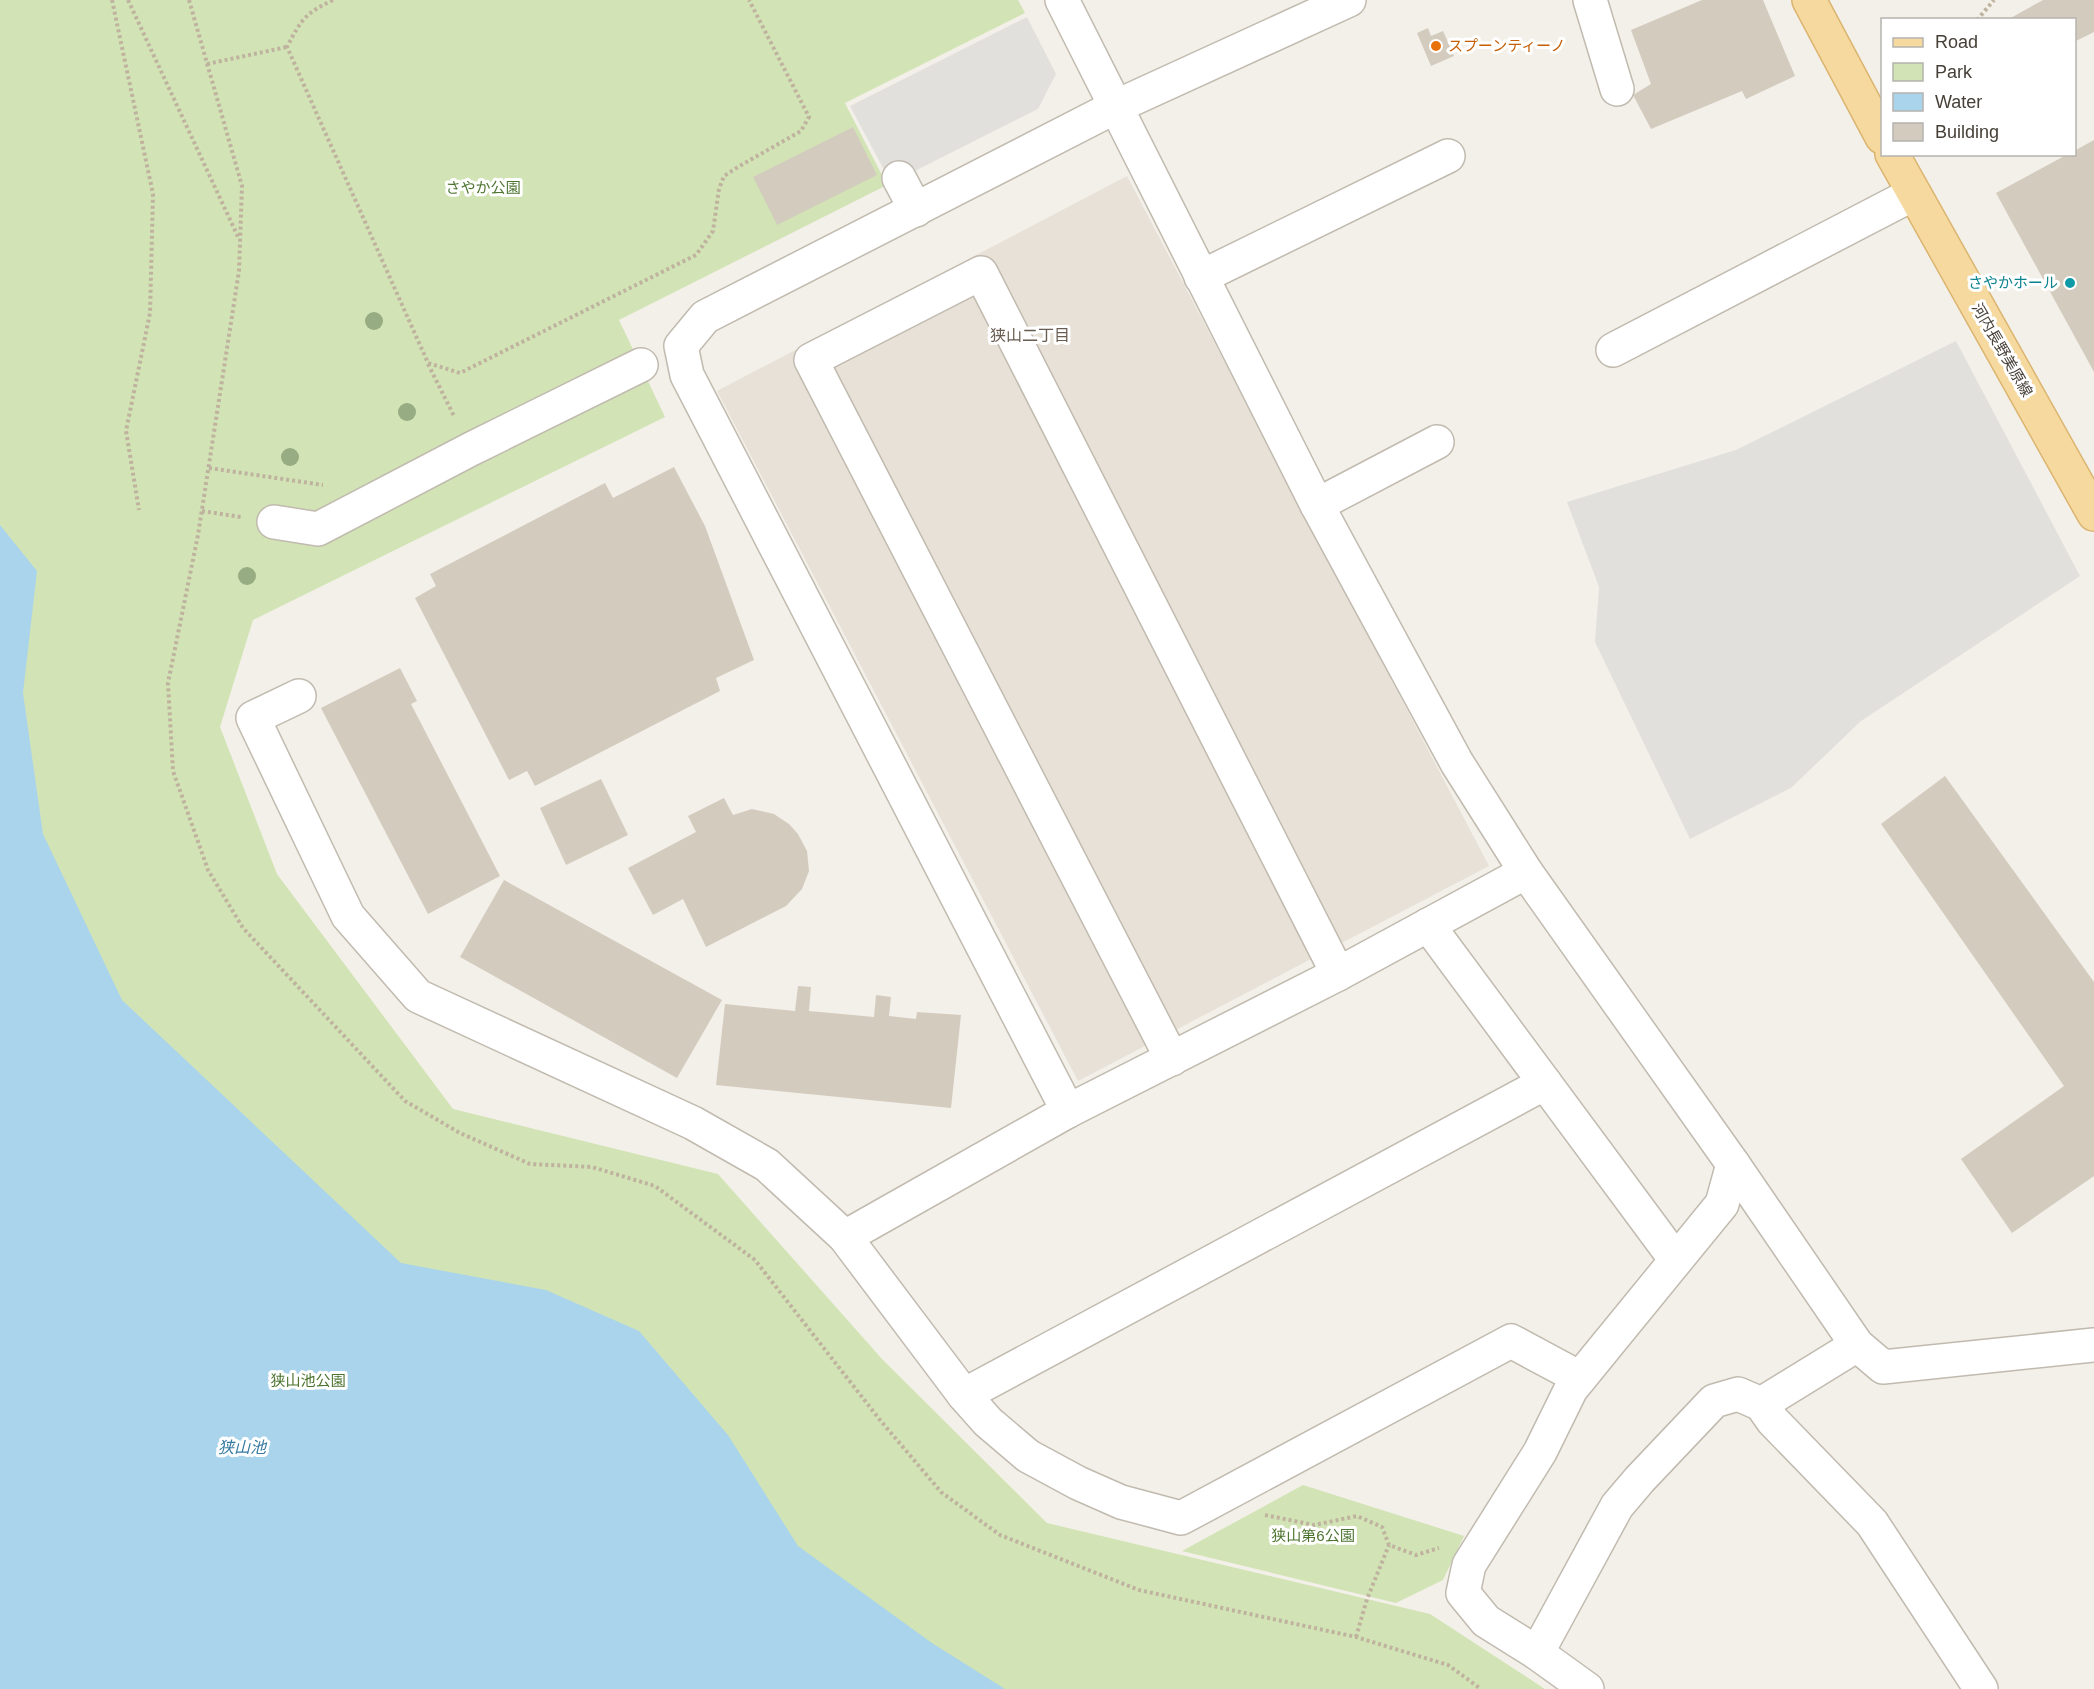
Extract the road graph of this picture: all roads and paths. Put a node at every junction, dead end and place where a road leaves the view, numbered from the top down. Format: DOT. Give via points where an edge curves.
graph roads {
  1 [pos="112,0"];
  2 [pos="128,0"];
  3 [pos="189,0"];
  4 [pos="333,0"];
  5 [pos="749,0"];
  6 [pos="1062,0"];
  7 [pos="1349,0"];
  8 [pos="1590,0"];
  9 [pos="1809,0"];
  10 [pos="1994,0"];
  11 [pos="1979,18"];
  12 [pos="287,46"];
  13 [pos="207,64"];
  14 [pos="1617,88"];
  15 [pos="1115,107"];
  16 [pos="1881,135"];
  17 [pos="1448,156"];
  18 [pos="1893,156"];
  19 [pos="899,178"];
  20 [pos="1913,194"];
  21 [pos="916,210"];
  22 [pos="239,239"];
  23 [pos="1201,277"];
  24 [pos="1613,350"];
  25 [pos="428,363"];
  26 [pos="641,365"];
  27 [pos="1437,442"];
  28 [pos="471,449"];
  29 [pos="209,468"];
  30 [pos="325,486"];
  31 [pos="1317,505"];
  32 [pos="139,510"];
  33 [pos="2094,514"];
  34 [pos="274,522"];
  35 [pos="298,696"];
  36 [pos="1526,872"];
  37 [pos="1428,925"];
  38 [pos="1338,974"];
  39 [pos="1172,1059"];
  40 [pos="1545,1083"];
  41 [pos="1068,1111"];
  42 [pos="1733,1164"];
  43 [pos="845,1238"];
  44 [pos="1676,1260"];
  45 [pos="1857,1345"];
  46 [pos="2094,1345"];
  47 [pos="1580,1378"];
  48 [pos="964,1395"];
  49 [pos="1761,1404"];
  50 [pos="1233,1492"];
  51 [pos="1389,1545"];
  52 [pos="1478,1550"];
  53 [pos="1356,1637"];
  54 [pos="1537,1653"];
  55 [pos="1481,1689"];
  56 [pos="1587,1689"];
  57 [pos="1981,1689"];
  1 -- 32 [label="path" via="153,194 150,313 126,431"];
  2 -- 22 [label="path"];
  3 -- 13 [label="path"];
  4 -- 12 [label="path" via="309,12"];
  5 -- 25 [label="path" via="809,117 801,131 724,176 718,189 713,231 696,255 460,373"];
  6 -- 15 [label="street"];
  7 -- 15 [label="street"];
  8 -- 14 [label="street"];
  9 -- 16 [label="main road"];
  10 -- 11 [label="path"];
  12 -- 13 [label="path"];
  12 -- 25 [label="path"];
  13 -- 22 [label="path" via="242,186"];
  15 -- 21 [label="street"];
  15 -- 23 [label="street"];
  17 -- 23 [label="street"];
  18 -- 20 [label="main road, 河内長野美原線"];
  19 -- 21 [label="street"];
  20 -- 24 [label="street"];
  20 -- 33 [label="main road, 河内長野美原線"];
  21 -- 41 [label="street" via="705,317 681,346 687,375"];
  22 -- 29 [label="path" via="239,271"];
  23 -- 31 [label="street"];
  25 -- 28 [label="path"];
  26 -- 28 [label="street"];
  27 -- 31 [label="street"];
  28 -- 34 [label="street" via="318,529"];
  29 -- 30 [label="path"];
  29 -- 53 [label="path" via="168,683 173,771 208,870 243,928 405,1101 460,1133 530,1164 592,1167 655,1186 755,1260 941,1492 1000,1535 1139,1590"];
  31 -- 36 [label="street" via="1457,763"];
  35 -- 43 [label="street" via="253,718 348,916 418,996 712,1133 767,1165"];
  36 -- 37 [label="street"];
  36 -- 42 [label="street"];
  37 -- 38 [label="street"];
  37 -- 40 [label="street"];
  38 -- 39 [label="street"];
  38 -- 39 [label="street" via="981,273 811,360"];
  39 -- 41 [label="street"];
  40 -- 44 [label="street"];
  40 -- 48 [label="street"];
  41 -- 43 [label="street"];
  42 -- 44 [label="street" via="1722,1204"];
  42 -- 45 [label="street"];
  43 -- 48 [label="street"];
  44 -- 47 [label="street"];
  45 -- 46 [label="street" via="1883,1367"];
  45 -- 49 [label="street"];
  47 -- 50 [label="street" via="1511,1341"];
  47 -- 52 [label="street" via="1540,1452"];
  48 -- 50 [label="street" via="1028,1456 1121,1503 1181,1518"];
  49 -- 54 [label="street" via="1738,1394 1714,1401 1640,1479 1617,1506"];
  49 -- 57 [label="street" via="1872,1523"];
  50 -- 51 [label="path" via="1268,1517 1314,1525 1357,1516 1382,1527"];
  51 -- 52 [label="path" via="1416,1555 1462,1542"];
  51 -- 53 [label="path"];
  52 -- 54 [label="street" via="1469,1564 1463,1593 1486,1621"];
  53 -- 55 [label="path" via="1449,1665"];
  54 -- 56 [label="street"];
}
